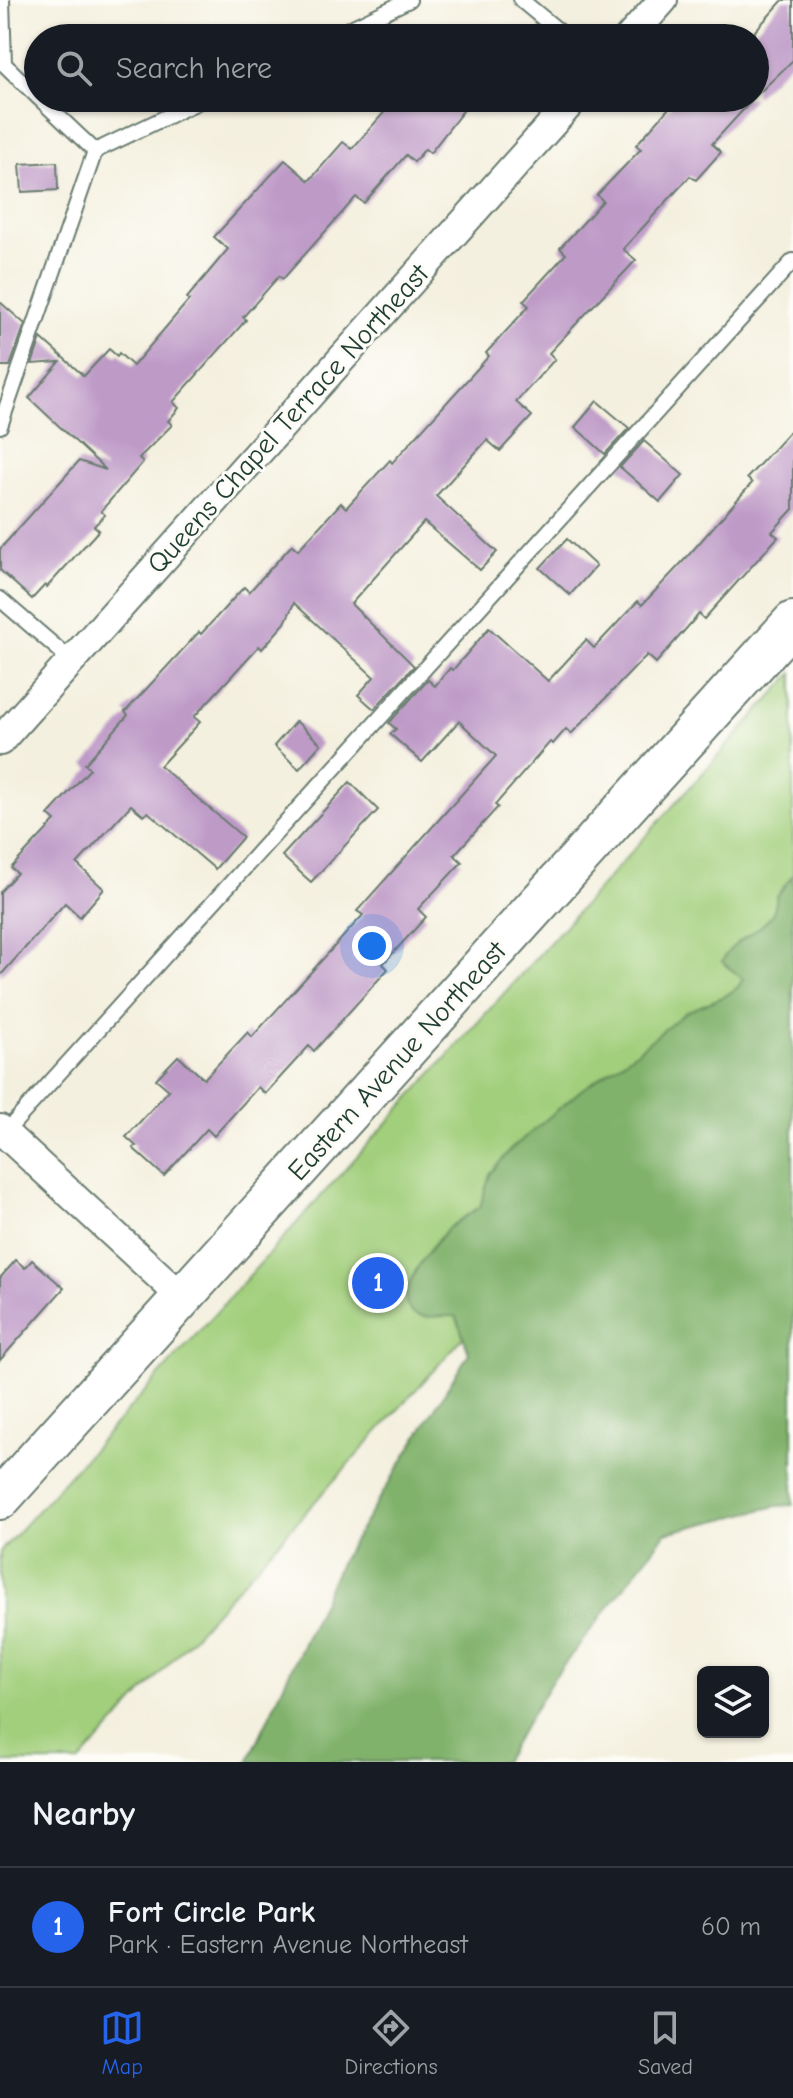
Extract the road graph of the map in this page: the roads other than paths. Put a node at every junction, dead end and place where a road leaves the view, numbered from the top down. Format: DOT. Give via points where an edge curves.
graph roads {
  1 [pos="2,0"];
  2 [pos="409,0"];
  3 [pos="521,0"];
  4 [pos="663,0"];
  5 [pos="359,24"];
  6 [pos="550,24"];
  7 [pos="642,24"];
  8 [pos="24,83"];
  9 [pos="55,112"];
  10 [pos="177,112"];
  11 [pos="562,112"];
  12 [pos="95,151"];
  13 [pos="793,261"];
  14 [pos="0,426"];
  15 [pos="0,599"];
  16 [pos="793,622"];
  17 [pos="72,661"];
  18 [pos="0,741"];
  19 [pos="2,1134"];
  20 [pos="183,1298"];
  21 [pos="0,1499"];
  1 -- 8 [label="lane" via="4,64"];
  2 -- 5 [label="lane"];
  3 -- 6 [label="lane"];
  4 -- 7 [label="street"];
  9 -- 12 [label="lane"];
  10 -- 12 [label="lane"];
  11 -- 17 [label="street, Queens Chapel Terrace Northeast"];
  12 -- 14 [label="lane"];
  13 -- 19 [label="lane"];
  15 -- 17 [label="lane"];
  16 -- 20 [label="street, Eastern Avenue Northeast"];
  17 -- 18 [label="street, Queens Chapel Terrace Northeast"];
  19 -- 20 [label="street"];
  20 -- 21 [label="street, Eastern Avenue Northeast"];
}
